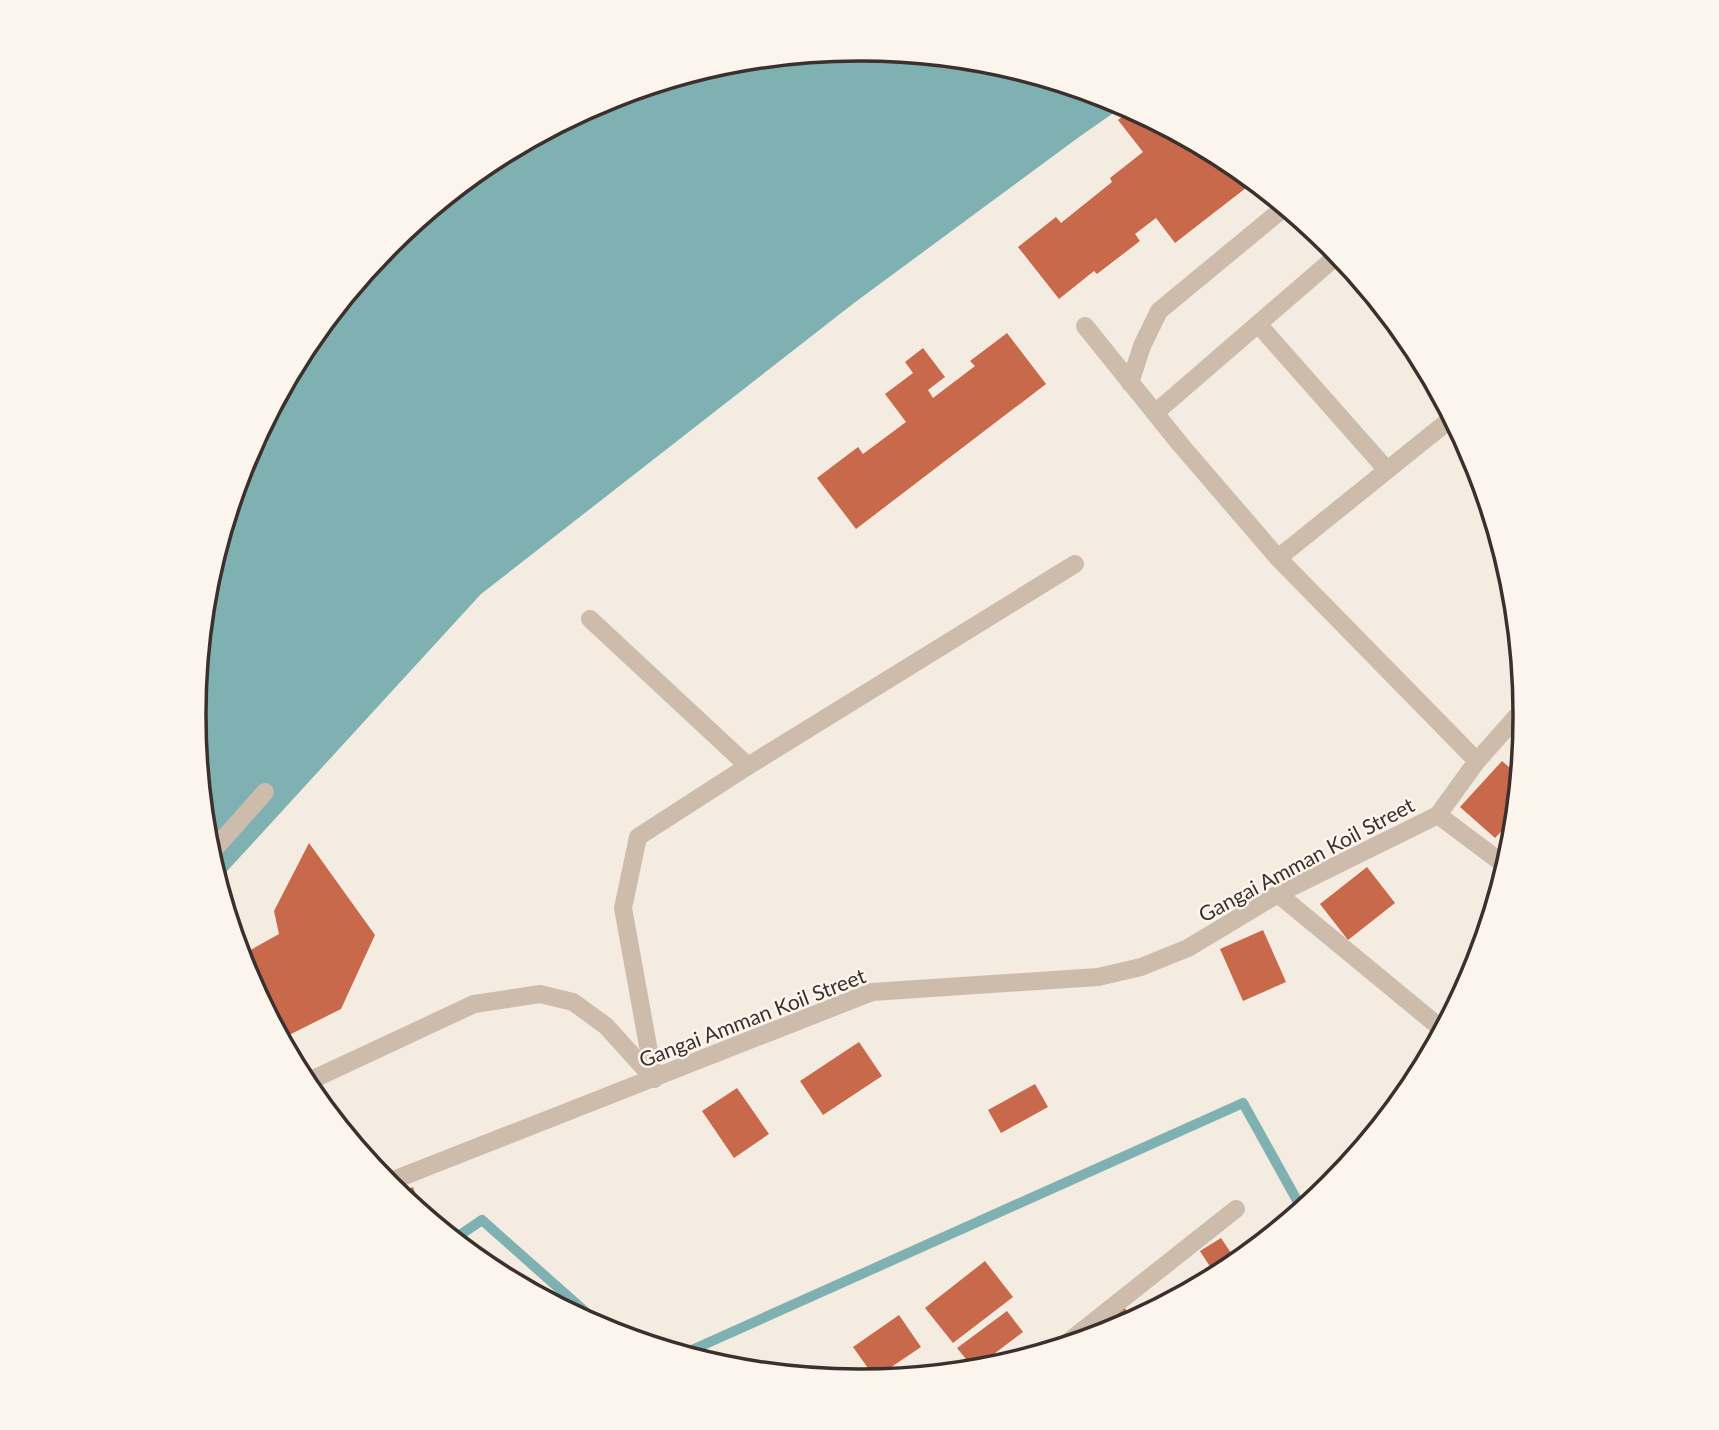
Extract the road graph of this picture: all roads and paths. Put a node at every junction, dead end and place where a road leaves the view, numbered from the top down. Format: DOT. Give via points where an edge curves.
graph roads {
  1 [pos="1278,213"];
  2 [pos="1330,262"];
  3 [pos="1258,324"];
  4 [pos="1085,326"];
  5 [pos="1130,383"];
  6 [pos="1155,413"];
  7 [pos="1445,424"];
  8 [pos="1387,470"];
  9 [pos="1279,558"];
  10 [pos="1075,564"];
  11 [pos="590,619"];
  12 [pos="1513,721"];
  13 [pos="1477,761"];
  14 [pos="748,766"];
  15 [pos="265,792"];
  16 [pos="1437,815"];
  17 [pos="218,844"];
  18 [pos="1497,859"];
  19 [pos="1279,894"];
  20 [pos="1436,1024"];
  21 [pos="316,1078"];
  22 [pos="654,1079"];
  23 [pos="398,1178"];
  24 [pos="1236,1209"];
  25 [pos="1085,1328"];
  1 -- 5 [label="street" via="1158,311"];
  2 -- 3 [label="street"];
  3 -- 6 [label="street"];
  3 -- 8 [label="street"];
  4 -- 5 [label="street"];
  5 -- 6 [label="street"];
  6 -- 9 [label="street"];
  7 -- 8 [label="street"];
  8 -- 9 [label="street"];
  9 -- 13 [label="street"];
  10 -- 14 [label="street"];
  11 -- 14 [label="street"];
  12 -- 13 [label="street, Gangai Amman Koil Street"];
  13 -- 16 [label="street, Gangai Amman Koil Street"];
  14 -- 22 [label="street" via="638,837 623,908"];
  15 -- 17 [label="street"];
  16 -- 18 [label="street"];
  16 -- 19 [label="street, Gangai Amman Koil Street"];
  19 -- 20 [label="street"];
  19 -- 22 [label="street, Gangai Amman Koil Street" via="1188,948 1141,967 1098,977 872,992"];
  21 -- 22 [label="street" via="474,1004 540,994 573,1002 606,1026"];
  22 -- 23 [label="street, Gangai Amman Koil Street"];
  24 -- 25 [label="street"];
}
